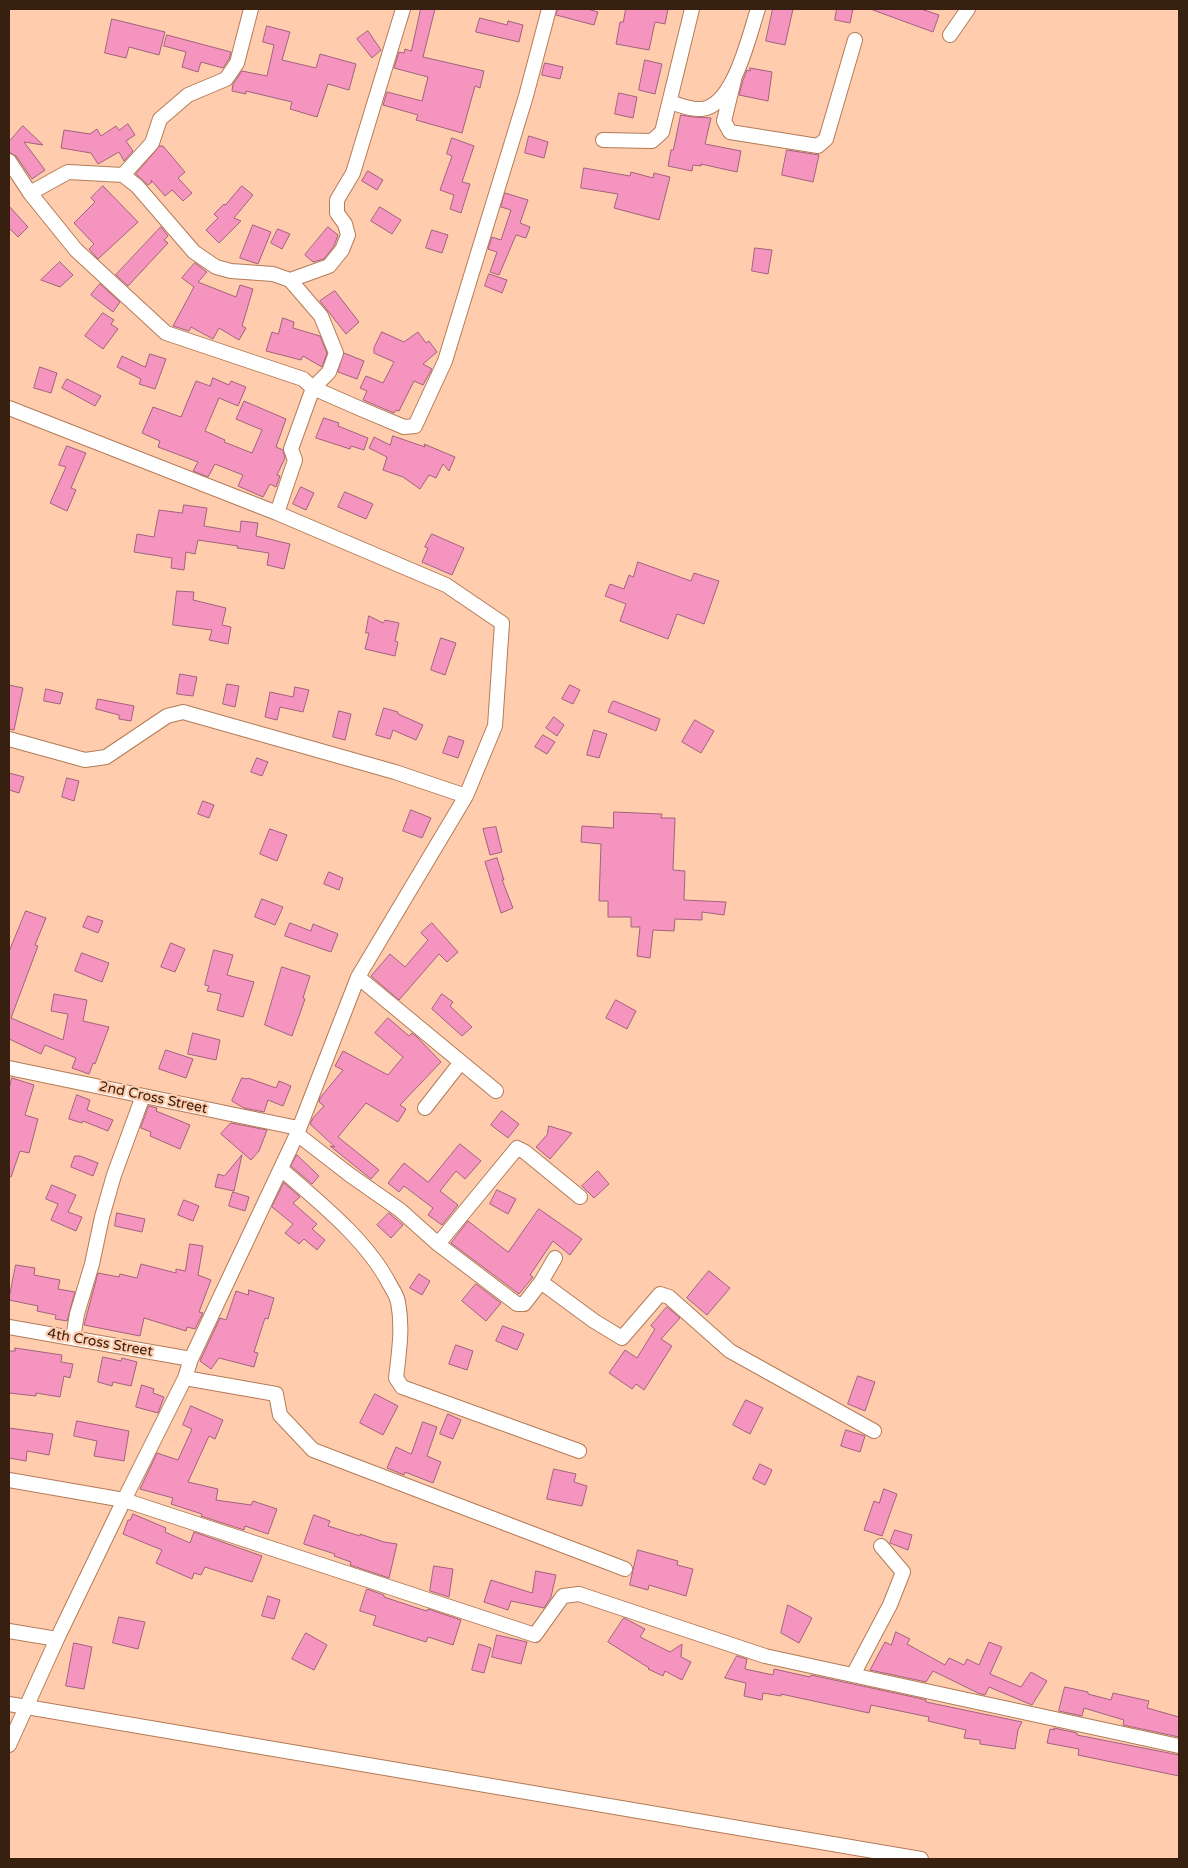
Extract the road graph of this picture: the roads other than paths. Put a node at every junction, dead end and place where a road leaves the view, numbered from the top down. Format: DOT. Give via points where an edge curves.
graph roads {
  1 [pos="251,9"];
  2 [pos="403,9"];
  3 [pos="549,9"];
  4 [pos="692,9"];
  5 [pos="758,9"];
  6 [pos="968,9"];
  7 [pos="950,35"];
  8 [pos="855,40"];
  9 [pos="734,80"];
  10 [pos="670,102"];
  11 [pos="603,140"];
  12 [pos="9,161"];
  13 [pos="123,175"];
  14 [pos="30,193"];
  15 [pos="290,280"];
  16 [pos="313,388"];
  17 [pos="9,408"];
  18 [pos="278,513"];
  19 [pos="9,739"];
  20 [pos="466,796"];
  21 [pos="358,977"];
  22 [pos="461,1062"];
  23 [pos="9,1069"];
  24 [pos="496,1091"];
  25 [pos="143,1096"];
  26 [pos="425,1108"];
  27 [pos="298,1131"];
  28 [pos="281,1169"];
  29 [pos="580,1197"];
  30 [pos="438,1244"];
  31 [pos="555,1258"];
  32 [pos="541,1282"];
  33 [pos="9,1327"];
  34 [pos="73,1338"];
  35 [pos="191,1359"];
  36 [pos="185,1378"];
  37 [pos="874,1431"];
  38 [pos="579,1451"];
  39 [pos="9,1480"];
  40 [pos="124,1500"];
  41 [pos="881,1546"];
  42 [pos="625,1569"];
  43 [pos="9,1631"];
  44 [pos="56,1639"];
  45 [pos="853,1675"];
  46 [pos="9,1704"];
  47 [pos="26,1707"];
  48 [pos="9,1745"];
  49 [pos="1179,1746"];
  50 [pos="921,1859"];
  1 -- 13 [label="street" via="237,63 226,79 188,95 160,119 152,143"];
  2 -- 15 [label="street" via="352,173 336,200 337,213 348,235 342,250 329,266"];
  3 -- 16 [label="street" via="526,96 445,361 415,426 404,427"];
  4 -- 10 [label="street"];
  5 -- 9 [label="street"];
  6 -- 7 [label="street"];
  8 -- 9 [label="street" via="826,139 818,146 730,132 724,121"];
  9 -- 10 [label="street" via="719,101 702,110"];
  10 -- 11 [label="street" via="662,132 652,141"];
  12 -- 14 [label="street"];
  13 -- 14 [label="street" via="68,172"];
  13 -- 15 [label="street" via="137,186 194,252 216,266 231,271 273,274"];
  14 -- 16 [label="street" via="76,250 166,333 303,379"];
  15 -- 16 [label="street" via="321,316 336,353 329,372"];
  16 -- 18 [label="street" via="291,449 295,460"];
  17 -- 18 [label="street"];
  18 -- 20 [label="street" via="446,585 502,623 495,726"];
  19 -- 20 [label="street" via="85,760 106,757 167,716 183,712 395,772"];
  20 -- 21 [label="street"];
  21 -- 22 [label="street"];
  21 -- 27 [label="street"];
  22 -- 24 [label="street"];
  22 -- 26 [label="street"];
  23 -- 25 [label="street, 2nd Cross Street"];
  25 -- 27 [label="street, 2nd Cross Street"];
  25 -- 34 [label="street" via="114,1175"];
  27 -- 28 [label="street"];
  27 -- 30 [label="street" via="350,1175 400,1210"];
  28 -- 35 [label="street"];
  28 -- 38 [label="street" via="359,1242 382,1270 398,1300 401,1335 396,1378 402,1387"];
  29 -- 30 [label="street" via="516,1148"];
  30 -- 32 [label="street" via="517,1304 524,1304"];
  31 -- 32 [label="street"];
  32 -- 37 [label="street" via="622,1338 660,1294 669,1296 730,1351"];
  33 -- 34 [label="street, 4th Cross Street"];
  34 -- 35 [label="street, 4th Cross Street"];
  35 -- 36 [label="street"];
  36 -- 40 [label="street"];
  36 -- 42 [label="street" via="276,1394 280,1415 313,1450"];
  39 -- 40 [label="street"];
  40 -- 44 [label="street"];
  40 -- 45 [label="street" via="535,1635 563,1596 579,1594 765,1656"];
  41 -- 45 [label="street" via="903,1572 890,1605"];
  43 -- 44 [label="street"];
  44 -- 47 [label="street"];
  45 -- 49 [label="street"];
  46 -- 47 [label="street"];
  47 -- 48 [label="street"];
  47 -- 50 [label="street"];
}
